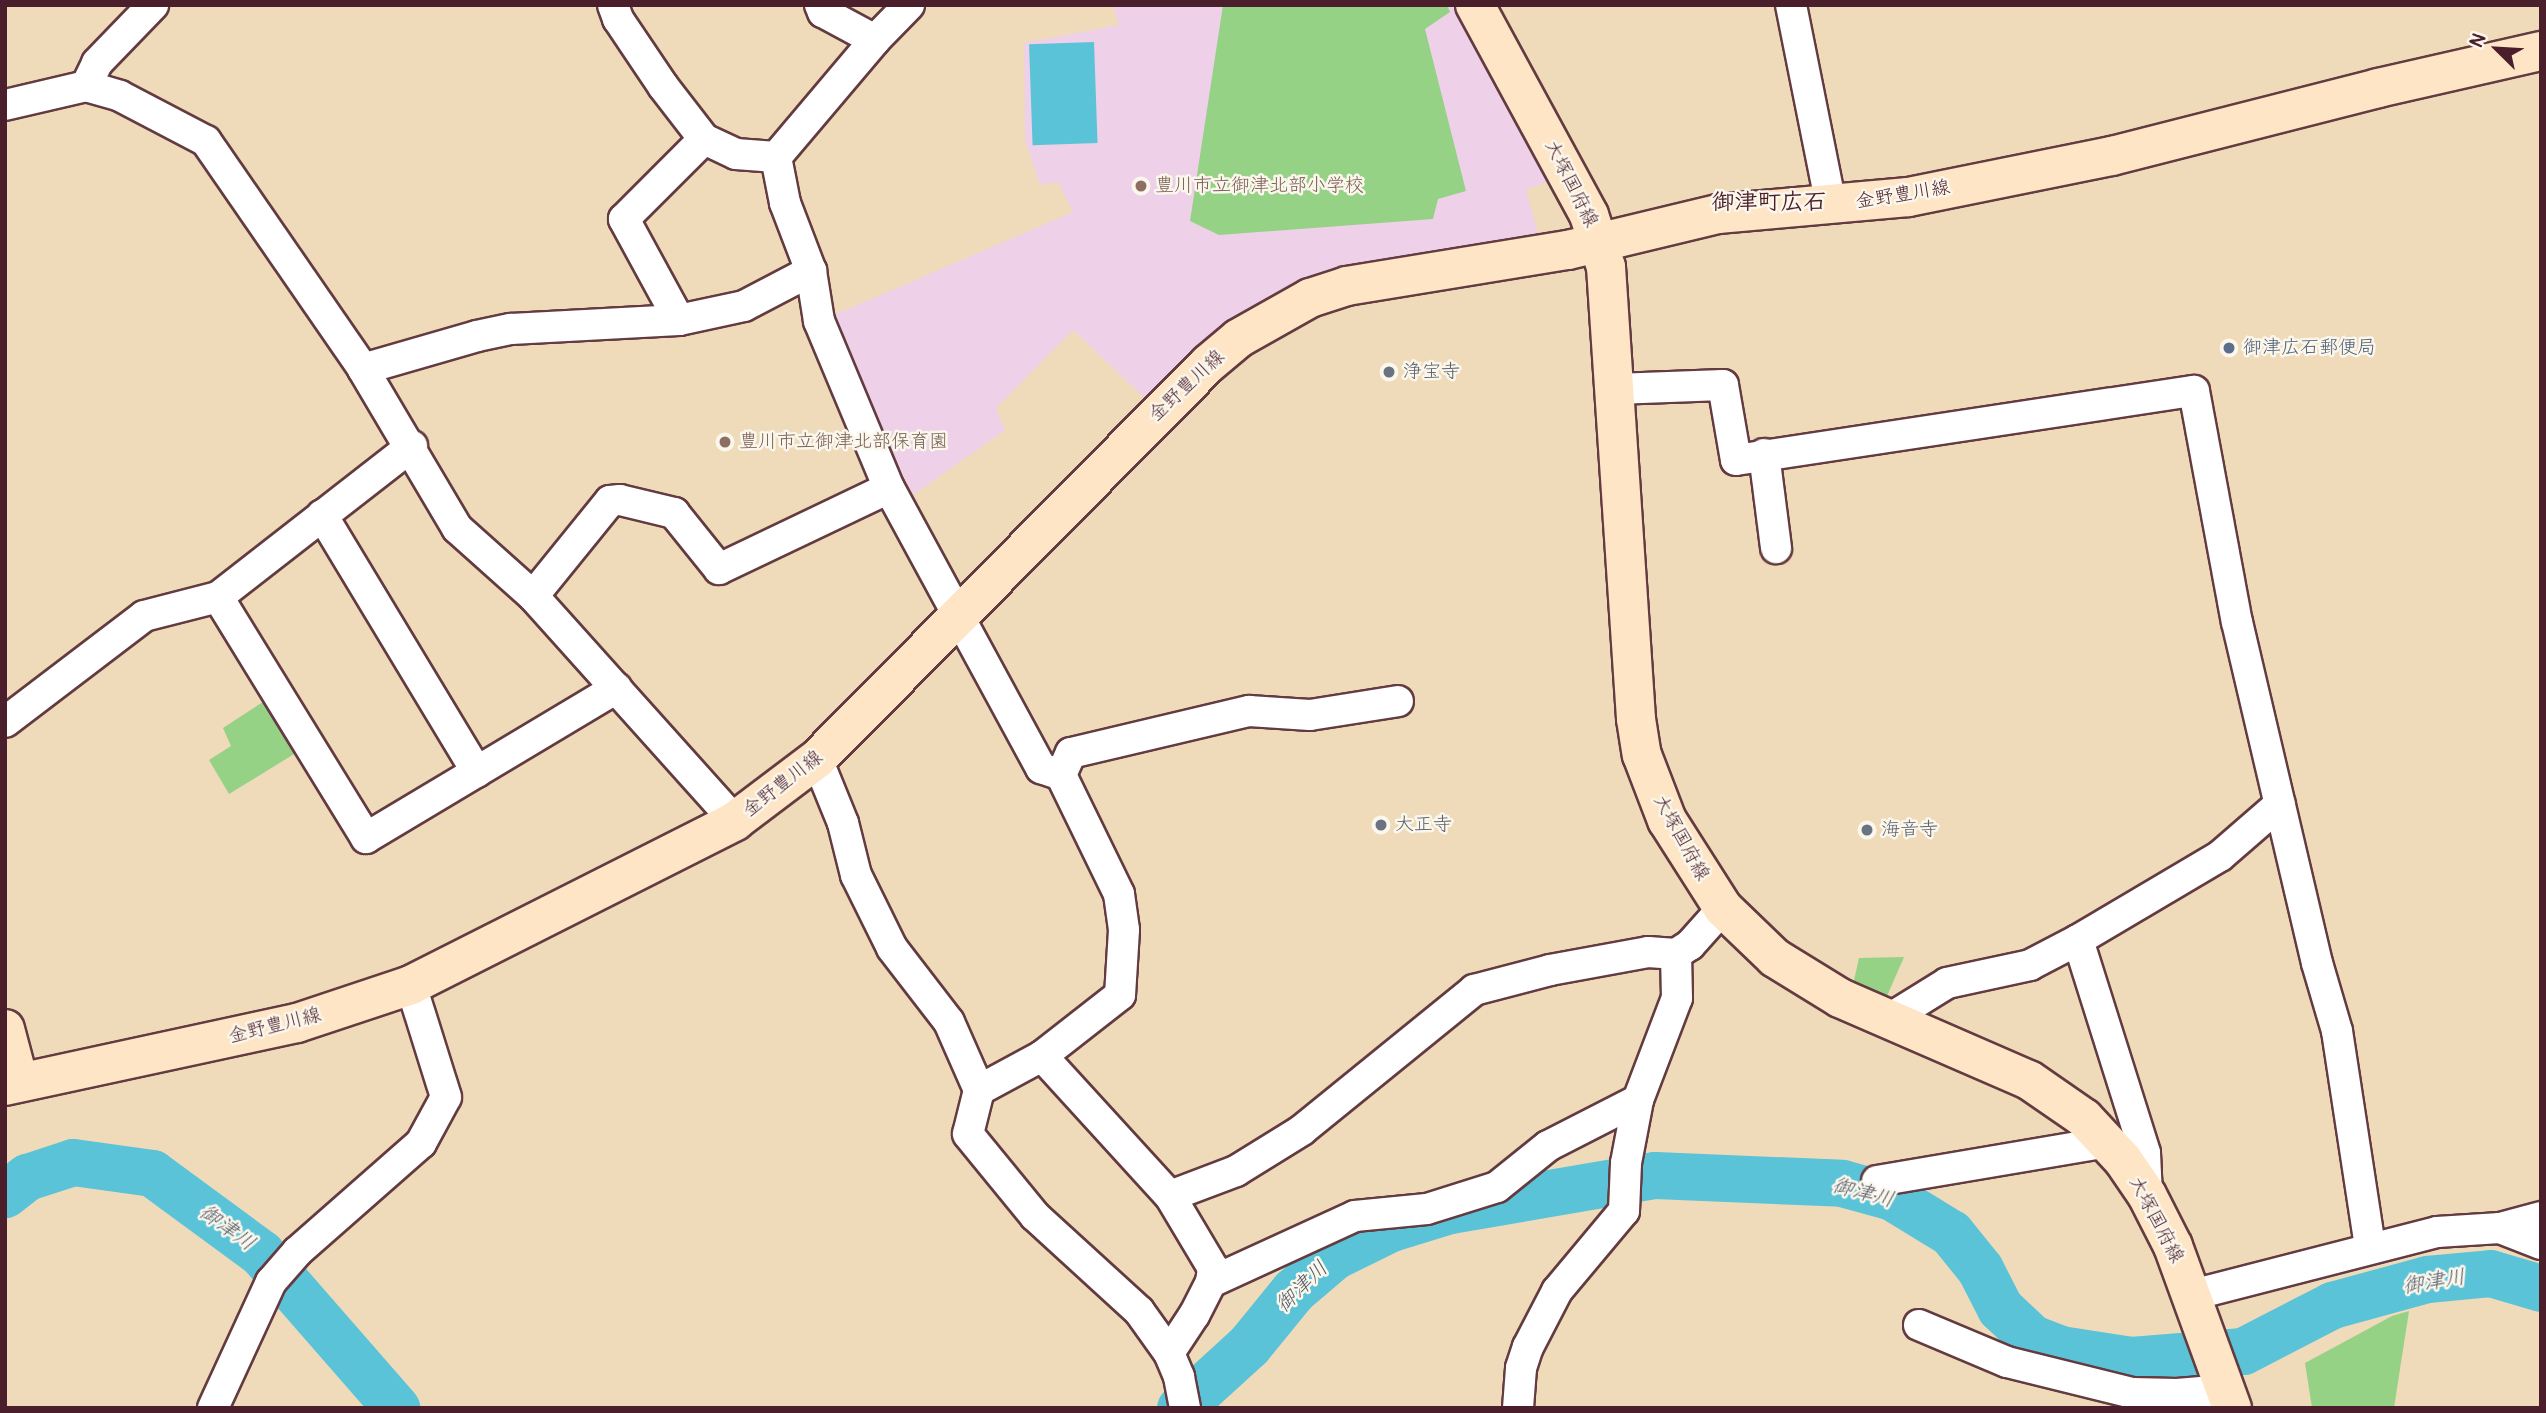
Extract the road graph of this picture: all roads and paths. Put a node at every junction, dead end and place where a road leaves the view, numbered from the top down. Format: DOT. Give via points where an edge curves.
graph roads {
  1 [pos="153,5"];
  2 [pos="613,5"];
  3 [pos="820,5"];
  4 [pos="909,5"];
  5 [pos="1475,5"];
  6 [pos="1791,5"];
  7 [pos="875,40"];
  8 [pos="2541,51"];
  9 [pos="86,86"];
  10 [pos="5,105"];
  11 [pos="704,139"];
  12 [pos="776,157"];
  13 [pos="1831,205"];
  14 [pos="1599,240"];
  15 [pos="811,271"];
  16 [pos="678,320"];
  17 [pos="363,369"];
  18 [pos="1615,389"];
  19 [pos="412,446"];
  20 [pos="1764,454"];
  21 [pos="890,488"];
  22 [pos="322,515"];
  23 [pos="1776,548"];
  24 [pos="533,596"];
  25 [pos="218,597"];
  26 [pos="960,614"];
  27 [pos="617,688"];
  28 [pos="1398,701"];
  29 [pos="5,722"];
  30 [pos="817,759"];
  31 [pos="477,772"];
  32 [pos="1061,775"];
  33 [pos="2280,804"];
  34 [pos="735,821"];
  35 [pos="1723,908"];
  36 [pos="2078,940"];
  37 [pos="1676,954"];
  38 [pos="411,985"];
  39 [pos="1889,1019"];
  40 [pos="5,1029"];
  41 [pos="1042,1056"];
  42 [pos="12,1084"];
  43 [pos="979,1090"];
  44 [pos="1638,1100"];
  45 [pos="2107,1142"];
  46 [pos="1877,1181"];
  47 [pos="2147,1195"];
  48 [pos="1170,1196"];
  49 [pos="2541,1217"];
  50 [pos="2500,1228"];
  51 [pos="2541,1244"];
  52 [pos="2370,1247"];
  53 [pos="1211,1282"];
  54 [pos="2192,1295"];
  55 [pos="1919,1325"];
  56 [pos="1169,1353"];
  57 [pos="2221,1377"];
  58 [pos="2177,1401"];
  59 [pos="213,1408"];
  60 [pos="1185,1408"];
  61 [pos="1518,1408"];
  1 -- 9 [label="street" via="97,63"];
  2 -- 11 [label="street" via="663,86"];
  3 -- 7 [label="street" via="823,12"];
  4 -- 7 [label="street"];
  5 -- 14 [label="main road, 大塚国府線"];
  6 -- 13 [label="street"];
  7 -- 12 [label="street"];
  8 -- 13 [label="main road, 金野豊川線" via="2112,156 1908,197"];
  9 -- 10 [label="street"];
  9 -- 17 [label="street" via="120,96 206,141"];
  11 -- 12 [label="street" via="736,154"];
  11 -- 16 [label="street" via="624,219"];
  12 -- 15 [label="street" via="785,202"];
  13 -- 14 [label="main road, 金野豊川線" via="1718,214"];
  14 -- 18 [label="main road, 大塚国府線" via="1606,267"];
  14 -- 26 [label="main road, 金野豊川線" via="1568,250 1347,286 1276,315 1240,338 1176,394"];
  15 -- 16 [label="street" via="744,306"];
  15 -- 21 [label="street" via="819,321"];
  16 -- 17 [label="street" via="511,329"];
  17 -- 19 [label="street"];
  18 -- 20 [label="street" via="1723,385 1736,460"];
  18 -- 35 [label="main road, 大塚国府線" via="1642,755 1667,820"];
  19 -- 22 [label="street"];
  19 -- 24 [label="street" via="457,527"];
  20 -- 23 [label="street"];
  20 -- 33 [label="street" via="2194,391 2237,622"];
  21 -- 24 [label="street" via="719,569 674,513 610,501"];
  21 -- 26 [label="street"];
  22 -- 25 [label="street"];
  22 -- 31 [label="street"];
  24 -- 27 [label="street"];
  25 -- 29 [label="street" via="144,616"];
  25 -- 31 [label="street" via="366,838"];
  26 -- 30 [label="main road, 金野豊川線"];
  26 -- 32 [label="street" via="1041,768"];
  27 -- 31 [label="street"];
  27 -- 34 [label="street"];
  28 -- 32 [label="street" via="1310,715 1249,711 1071,753"];
  30 -- 34 [label="main road, 金野豊川線"];
  30 -- 43 [label="street" via="844,823 856,875 892,948 948,1022"];
  32 -- 41 [label="street" via="1119,894 1124,930 1122,969 1120,995"];
  33 -- 36 [label="street" via="2220,856"];
  33 -- 52 [label="street" via="2337,1031"];
  34 -- 38 [label="main road, 金野豊川線"];
  35 -- 37 [label="street" via="1690,946"];
  35 -- 39 [label="main road, 大塚国府線" via="1775,958"];
  36 -- 39 [label="street" via="2030,965 1947,983"];
  36 -- 47 [label="street" via="2145,1153"];
  37 -- 44 [label="street" via="1677,998"];
  37 -- 48 [label="street" via="1648,952 1474,990 1302,1130 1236,1171"];
  38 -- 42 [label="main road, 金野豊川線" via="297,1023"];
  38 -- 59 [label="street" via="446,1097 421,1143 297,1252 271,1282"];
  39 -- 45 [label="main road, 大塚国府線" via="2029,1080 2084,1118"];
  40 -- 42 [label="main road"];
  41 -- 43 [label="street"];
  41 -- 48 [label="street"];
  43 -- 56 [label="street" via="968,1134 1035,1216 1139,1311"];
  44 -- 53 [label="street" via="1548,1146 1497,1187 1426,1209 1354,1216"];
  44 -- 61 [label="street" via="1626,1163 1624,1211 1557,1291 1528,1347 1521,1368"];
  45 -- 46 [label="street"];
  45 -- 47 [label="main road, 大塚国府線"];
  47 -- 54 [label="main road, 大塚国府線"];
  48 -- 53 [label="street" via="1213,1268"];
  49 -- 50 [label="street"];
  50 -- 51 [label="street"];
  50 -- 52 [label="street" via="2437,1232"];
  52 -- 54 [label="street"];
  53 -- 56 [label="street"];
  54 -- 57 [label="main road, 大塚国府線"];
  55 -- 58 [label="street" via="2007,1362"];
  56 -- 60 [label="street"];
  57 -- 58 [label="street"];
}
